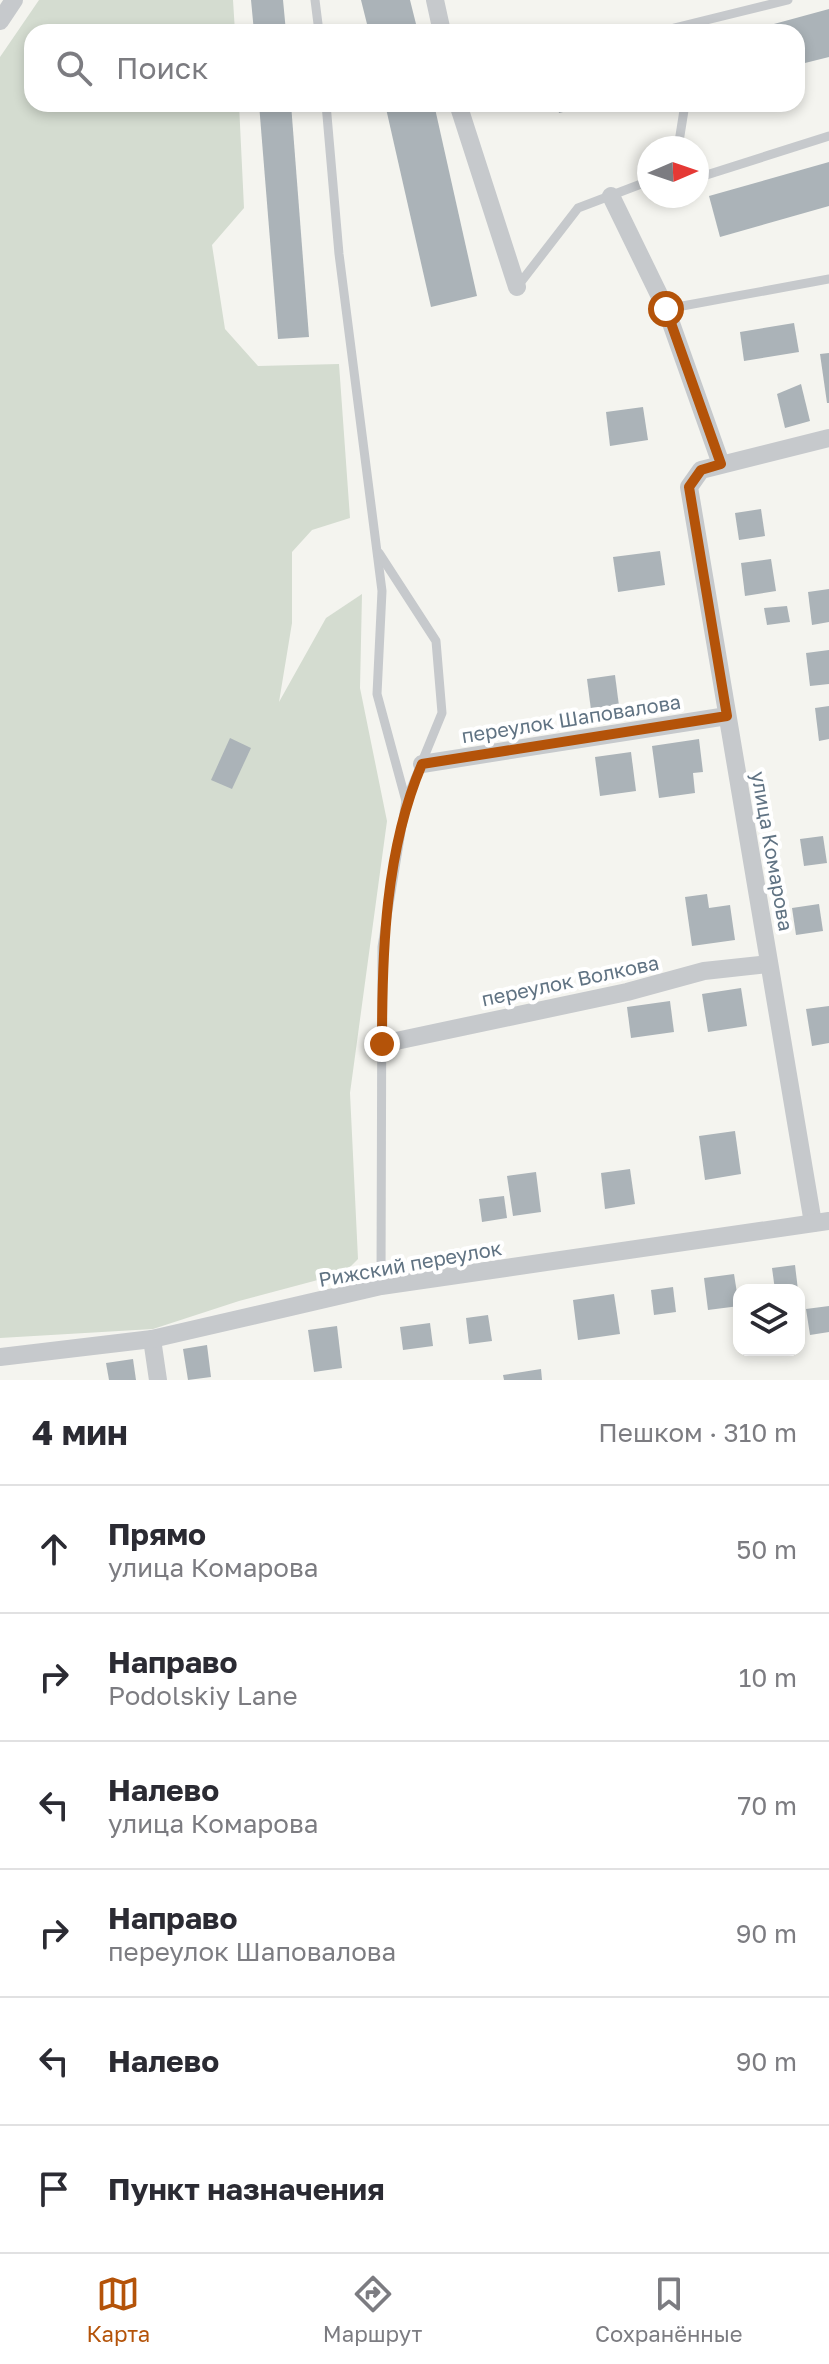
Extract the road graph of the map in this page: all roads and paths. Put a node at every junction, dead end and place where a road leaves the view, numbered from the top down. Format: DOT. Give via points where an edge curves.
graph roads {
  1 [pos="14,0"];
  2 [pos="315,0"];
  3 [pos="435,0"];
  4 [pos="788,0"];
  5 [pos="764,3"];
  6 [pos="0,21"];
  7 [pos="318,24"];
  8 [pos="440,24"];
  9 [pos="688,24"];
  10 [pos="327,112"];
  11 [pos="461,112"];
  12 [pos="684,112"];
  13 [pos="680,136"];
  14 [pos="829,136"];
  15 [pos="709,174"];
  16 [pos="637,186"];
  17 [pos="611,196"];
  18 [pos="829,279"];
  19 [pos="517,287"];
  20 [pos="666,309"];
  21 [pos="829,438"];
  22 [pos="721,464"];
  23 [pos="376,549"];
  24 [pos="727,716"];
  25 [pos="422,764"];
  26 [pos="406,801"];
  27 [pos="769,964"];
  28 [pos="382,1044"];
  29 [pos="821,1222"];
  30 [pos="381,1286"];
  31 [pos="152,1339"];
  32 [pos="0,1357"];
  33 [pos="158,1380"];
  1 -- 6 [label="street"];
  2 -- 7 [label="lane"];
  3 -- 8 [label="street"];
  4 -- 5 [label="lane"];
  5 -- 9 [label="lane"];
  10 -- 23 [label="lane"];
  11 -- 19 [label="street"];
  12 -- 13 [label="lane"];
  14 -- 15 [label="lane"];
  16 -- 17 [label="lane"];
  17 -- 19 [label="lane" via="578,208"];
  17 -- 20 [label="street"];
  18 -- 20 [label="lane"];
  20 -- 22 [label="street"];
  21 -- 22 [label="street"];
  22 -- 24 [label="street, улица Комарова" via="701,470 689,487"];
  23 -- 25 [label="lane" via="436,641 442,713"];
  23 -- 26 [label="lane" via="382,591 377,694"];
  24 -- 25 [label="street, переулок Шаповалова"];
  24 -- 27 [label="street, улица Комарова"];
  25 -- 26 [label="lane"];
  26 -- 28 [label="lane" via="382,947"];
  27 -- 28 [label="street, переулок Волкова" via="704,971"];
  27 -- 29 [label="street, улица Комарова"];
  28 -- 30 [label="lane"];
  29 -- 30 [label="street, Рижский переулок"];
  30 -- 31 [label="street, Рижский переулок"];
  31 -- 32 [label="street, Рижский переулок"];
  31 -- 33 [label="street"];
}
